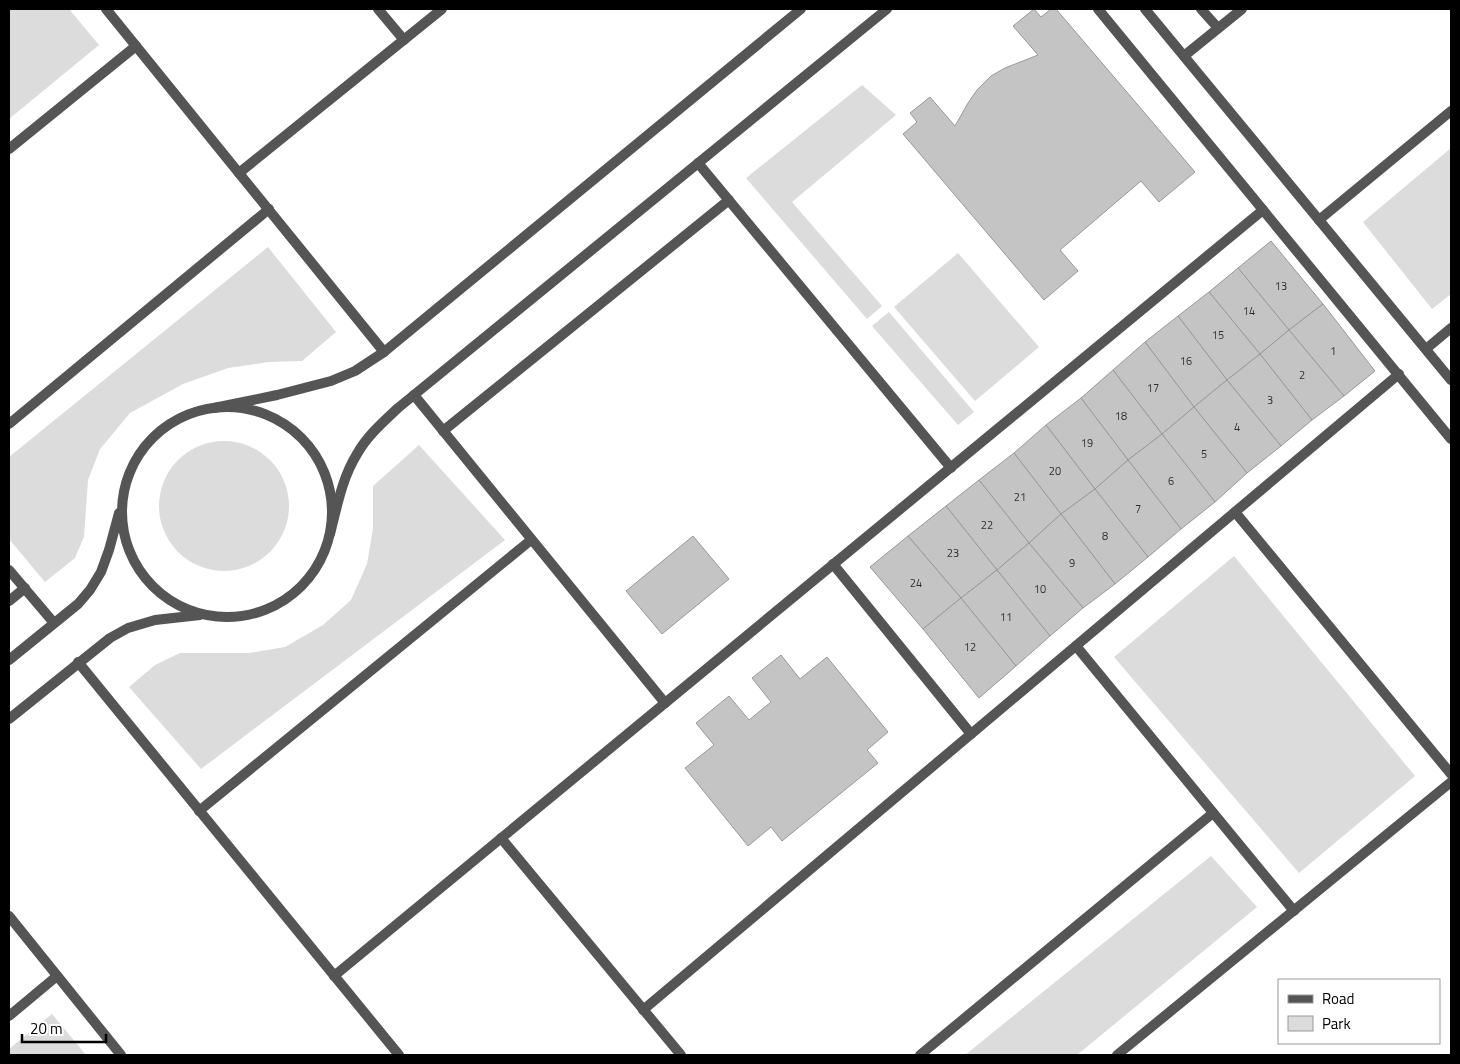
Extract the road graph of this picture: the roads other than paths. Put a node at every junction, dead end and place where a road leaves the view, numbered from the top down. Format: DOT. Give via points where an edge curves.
graph roads {
  1 [pos="106,9"];
  2 [pos="378,9"];
  3 [pos="442,9"];
  4 [pos="802,9"];
  5 [pos="887,9"];
  6 [pos="1098,9"];
  7 [pos="1145,9"];
  8 [pos="1201,9"];
  9 [pos="1242,9"];
  10 [pos="1218,28"];
  11 [pos="404,40"];
  12 [pos="136,46"];
  13 [pos="1184,56"];
  14 [pos="1451,111"];
  15 [pos="9,149"];
  16 [pos="698,163"];
  17 [pos="240,173"];
  18 [pos="729,200"];
  19 [pos="269,209"];
  20 [pos="1264,210"];
  21 [pos="1319,220"];
  22 [pos="1451,328"];
  23 [pos="1426,349"];
  24 [pos="384,352"];
  25 [pos="1399,374"];
  26 [pos="1451,380"];
  27 [pos="414,395"];
  28 [pos="214,408"];
  29 [pos="9,424"];
  30 [pos="443,431"];
  31 [pos="1451,439"];
  32 [pos="951,468"];
  33 [pos="122,505"];
  34 [pos="1235,512"];
  35 [pos="330,534"];
  36 [pos="531,540"];
  37 [pos="833,564"];
  38 [pos="9,570"];
  39 [pos="24,588"];
  40 [pos="9,601"];
  41 [pos="206,614"];
  42 [pos="54,623"];
  43 [pos="1076,646"];
  44 [pos="9,660"];
  45 [pos="78,662"];
  46 [pos="665,703"];
  47 [pos="9,719"];
  48 [pos="971,734"];
  49 [pos="1451,774"];
  50 [pos="1451,782"];
  51 [pos="199,811"];
  52 [pos="1213,813"];
  53 [pos="501,838"];
  54 [pos="1294,911"];
  55 [pos="9,916"];
  56 [pos="57,976"];
  57 [pos="334,976"];
  58 [pos="643,1010"];
  59 [pos="9,1016"];
  60 [pos="1129,1052"];
  61 [pos="121,1055"];
  62 [pos="399,1055"];
  63 [pos="681,1055"];
  64 [pos="920,1055"];
  65 [pos="1117,1055"];
  1 -- 12 [label="street"];
  2 -- 11 [label="street"];
  3 -- 11 [label="street"];
  4 -- 24 [label="street"];
  5 -- 16 [label="street"];
  6 -- 20 [label="street"];
  7 -- 13 [label="street"];
  8 -- 10 [label="street"];
  9 -- 10 [label="street"];
  10 -- 13 [label="street"];
  11 -- 17 [label="street"];
  12 -- 15 [label="street"];
  12 -- 17 [label="street"];
  13 -- 21 [label="street"];
  14 -- 21 [label="street"];
  16 -- 18 [label="street"];
  16 -- 27 [label="street"];
  17 -- 19 [label="street"];
  18 -- 30 [label="street"];
  18 -- 32 [label="street"];
  19 -- 24 [label="street"];
  19 -- 29 [label="street"];
  20 -- 25 [label="street"];
  20 -- 32 [label="street"];
  21 -- 23 [label="street"];
  22 -- 23 [label="street"];
  23 -- 26 [label="street"];
  24 -- 28 [label="street" via="332,381"];
  25 -- 31 [label="street"];
  25 -- 34 [label="street"];
  27 -- 30 [label="street"];
  27 -- 35 [label="street" via="378,427 358,453 346,476"];
  28 -- 33 [label="street" via="183,416 156,434 136,459 124,489"];
  28 -- 35 [label="street" via="247,408 262,413 291,428 305,442 317,458 328,485 332,501"];
  30 -- 36 [label="street"];
  32 -- 37 [label="street"];
  33 -- 41 [label="street" via="124,537 143,575 175,603"];
  33 -- 42 [label="street" via="101,572 78,604"];
  34 -- 43 [label="street"];
  34 -- 49 [label="street"];
  35 -- 41 [label="street" via="309,578 284,599 254,613 238,616"];
  36 -- 46 [label="street"];
  36 -- 51 [label="street"];
  37 -- 46 [label="street"];
  37 -- 48 [label="street"];
  38 -- 39 [label="street"];
  39 -- 40 [label="street"];
  39 -- 42 [label="street"];
  41 -- 45 [label="street" via="155,620 128,628"];
  42 -- 44 [label="street"];
  43 -- 48 [label="street"];
  43 -- 52 [label="street"];
  45 -- 47 [label="street"];
  45 -- 51 [label="street"];
  46 -- 53 [label="street"];
  48 -- 58 [label="street"];
  50 -- 54 [label="street"];
  51 -- 57 [label="street"];
  52 -- 54 [label="street"];
  52 -- 64 [label="street"];
  53 -- 57 [label="street"];
  53 -- 58 [label="street"];
  54 -- 60 [label="street"];
  55 -- 56 [label="street"];
  56 -- 59 [label="street"];
  56 -- 61 [label="street"];
  57 -- 62 [label="street"];
  58 -- 63 [label="street"];
  60 -- 65 [label="street"];
}
